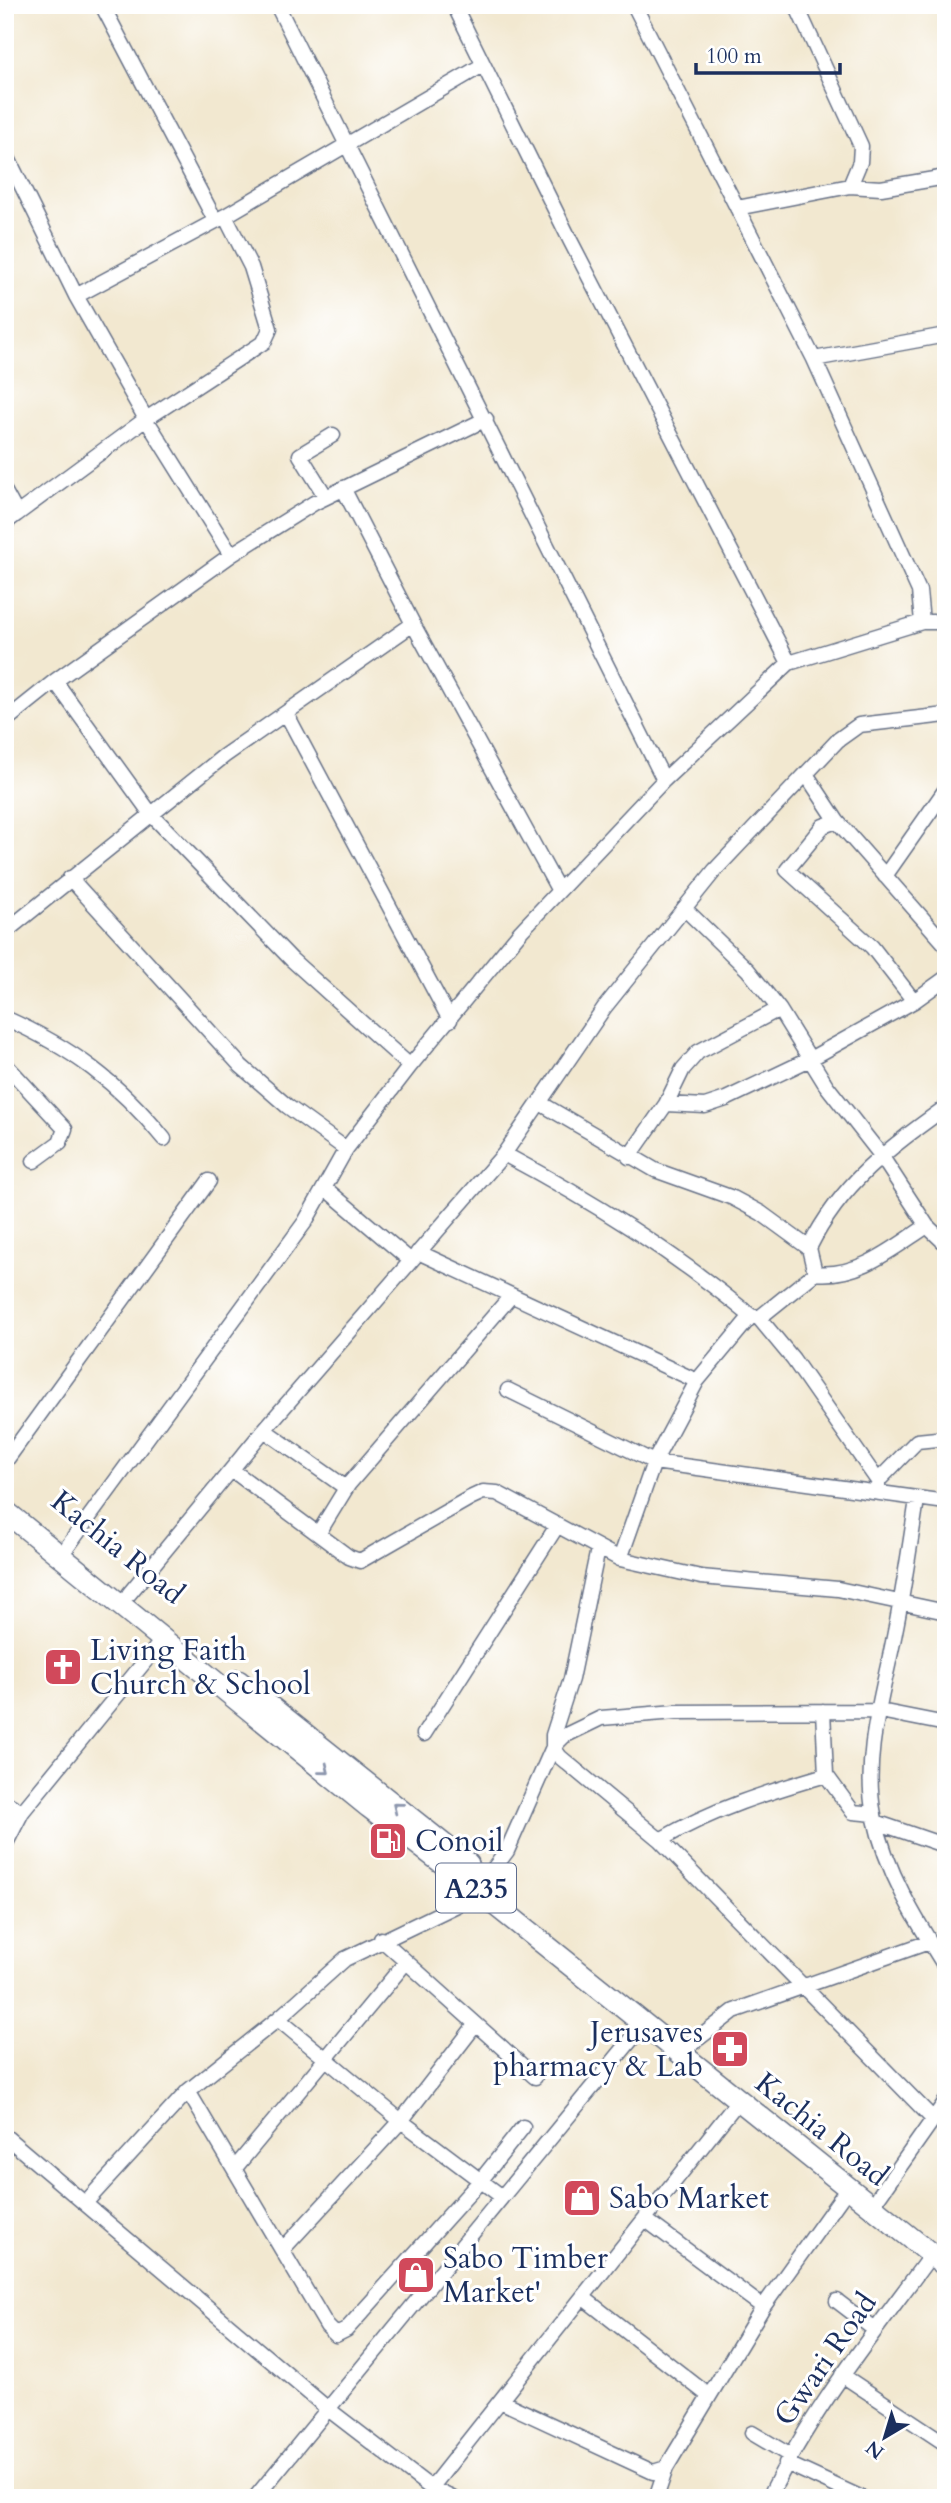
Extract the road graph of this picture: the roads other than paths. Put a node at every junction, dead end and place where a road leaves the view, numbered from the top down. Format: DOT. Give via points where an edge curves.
graph roads {
  1 [pos="102,5"];
  2 [pos="277,5"];
  3 [pos="454,5"];
  4 [pos="634,5"];
  5 [pos="796,5"];
  6 [pos="483,65"];
  7 [pos="347,144"];
  8 [pos="5,152"];
  9 [pos="946,177"];
  10 [pos="850,186"];
  11 [pos="737,208"];
  12 [pos="220,218"];
  13 [pos="76,296"];
  14 [pos="946,335"];
  15 [pos="814,359"];
  16 [pos="146,419"];
  17 [pos="486,419"];
  18 [pos="333,435"];
  19 [pos="343,488"];
  20 [pos="5,492"];
  21 [pos="326,497"];
  22 [pos="11,519"];
  23 [pos="231,555"];
  24 [pos="922,622"];
  25 [pos="946,622"];
  26 [pos="413,624"];
  27 [pos="789,663"];
  28 [pos="55,681"];
  29 [pos="286,713"];
  30 [pos="946,715"];
  31 [pos="5,722"];
  32 [pos="806,774"];
  33 [pos="664,780"];
  34 [pos="946,789"];
  35 [pos="151,814"];
  36 [pos="837,821"];
  37 [pos="885,876"];
  38 [pos="70,878"];
  39 [pos="559,891"];
  40 [pos="684,908"];
  41 [pos="5,932"];
  42 [pos="946,945"];
  43 [pos="946,978"];
  44 [pos="914,1000"];
  45 [pos="779,1009"];
  46 [pos="5,1018"];
  47 [pos="450,1020"];
  48 [pos="810,1059"];
  49 [pos="5,1064"];
  50 [pos="410,1066"];
  51 [pos="540,1103"];
  52 [pos="666,1104"];
  53 [pos="946,1107"];
  54 [pos="164,1139"];
  55 [pos="346,1150"];
  56 [pos="504,1154"];
  57 [pos="880,1154"];
  58 [pos="629,1157"];
  59 [pos="34,1161"];
  60 [pos="209,1181"];
  61 [pos="326,1189"];
  62 [pos="928,1226"];
  63 [pos="946,1244"];
  64 [pos="809,1248"];
  65 [pos="414,1256"];
  66 [pos="815,1273"];
  67 [pos="511,1296"];
  68 [pos="755,1317"];
  69 [pos="697,1381"];
  70 [pos="508,1390"];
  71 [pos="264,1430"];
  72 [pos="946,1438"];
  73 [pos="5,1462"];
  74 [pos="654,1462"];
  75 [pos="232,1470"];
  76 [pos="348,1485"];
  77 [pos="878,1487"];
  78 [pos="5,1495"];
  79 [pos="917,1500"];
  80 [pos="946,1502"];
  81 [pos="5,1511"];
  82 [pos="556,1526"];
  83 [pos="318,1534"];
  84 [pos="68,1545"];
  85 [pos="598,1549"];
  86 [pos="620,1559"];
  87 [pos="129,1594"];
  88 [pos="901,1604"];
  89 [pos="946,1612"];
  90 [pos="164,1638"];
  91 [pos="823,1711"];
  92 [pos="880,1711"];
  93 [pos="946,1724"];
  94 [pos="424,1734"];
  95 [pos="553,1747"];
  96 [pos="826,1776"];
  97 [pos="5,1802"];
  98 [pos="22,1812"];
  99 [pos="875,1818"];
  100 [pos="660,1840"];
  101 [pos="5,1845"];
  102 [pos="946,1846"];
  103 [pos="458,1865"];
  104 [pos="484,1886"];
  105 [pos="382,1940"];
  106 [pos="929,1942"];
  107 [pos="406,1962"];
  108 [pos="946,1968"];
  109 [pos="803,1987"];
  110 [pos="278,2019"];
  111 [pos="476,2024"];
  112 [pos="644,2024"];
  113 [pos="690,2045"];
  114 [pos="328,2060"];
  115 [pos="535,2077"];
  116 [pos="188,2091"];
  117 [pos="739,2100"];
  118 [pos="946,2101"];
  119 [pos="932,2118"];
  120 [pos="401,2121"];
  121 [pos="523,2127"];
  122 [pos="5,2136"];
  123 [pos="235,2168"];
  124 [pos="481,2180"];
  125 [pos="848,2188"];
  126 [pos="501,2196"];
  127 [pos="879,2196"];
  128 [pos="86,2202"];
  129 [pos="646,2220"];
  130 [pos="282,2250"];
  131 [pos="941,2257"];
  132 [pos="585,2298"];
  133 [pos="837,2301"];
  134 [pos="763,2307"];
  135 [pos="875,2330"];
  136 [pos="842,2375"];
  137 [pos="708,2395"];
  138 [pos="500,2401"];
  139 [pos="328,2409"];
  140 [pos="752,2433"];
  141 [pos="946,2444"];
  142 [pos="788,2459"];
  143 [pos="666,2468"];
  144 [pos="431,2488"];
  145 [pos="255,2498"];
  146 [pos="452,2498"];
  147 [pos="656,2498"];
  148 [pos="769,2498"];
  149 [pos="862,2498"];
  1 -- 12 [label="street"];
  2 -- 7 [label="street"];
  3 -- 6 [label="street"];
  4 -- 11 [label="street"];
  5 -- 10 [label="street" via="861,146"];
  6 -- 7 [label="street"];
  6 -- 27 [label="street"];
  7 -- 12 [label="street"];
  7 -- 17 [label="street"];
  8 -- 13 [label="street"];
  9 -- 10 [label="street" via="881,188"];
  10 -- 11 [label="street"];
  11 -- 15 [label="street"];
  12 -- 13 [label="street"];
  12 -- 16 [label="street" via="251,267 269,336"];
  13 -- 16 [label="street"];
  14 -- 15 [label="street"];
  15 -- 24 [label="street" via="919,591"];
  16 -- 22 [label="street"];
  16 -- 23 [label="street"];
  17 -- 19 [label="street"];
  17 -- 33 [label="street"];
  18 -- 21 [label="street" via="300,455"];
  19 -- 21 [label="street"];
  19 -- 26 [label="street"];
  20 -- 22 [label="street"];
  21 -- 23 [label="street"];
  23 -- 28 [label="street"];
  24 -- 25 [label="street"];
  24 -- 27 [label="street"];
  26 -- 29 [label="street"];
  26 -- 39 [label="street"];
  27 -- 33 [label="street"];
  28 -- 31 [label="street"];
  28 -- 35 [label="street"];
  29 -- 35 [label="street"];
  29 -- 47 [label="street"];
  30 -- 32 [label="street" via="859,725"];
  32 -- 36 [label="street"];
  32 -- 40 [label="street"];
  33 -- 39 [label="street"];
  34 -- 37 [label="street"];
  35 -- 38 [label="street"];
  35 -- 50 [label="street" via="292,960"];
  36 -- 37 [label="street"];
  36 -- 44 [label="street" via="823,826 788,870 872,947"];
  37 -- 42 [label="street"];
  38 -- 41 [label="street"];
  38 -- 55 [label="street" via="241,1066"];
  39 -- 47 [label="street"];
  40 -- 45 [label="street" via="748,970"];
  40 -- 51 [label="street" via="604,1008"];
  43 -- 44 [label="street"];
  44 -- 48 [label="street"];
  45 -- 48 [label="street"];
  45 -- 52 [label="street" via="698,1052 683,1069"];
  46 -- 54 [label="street" via="51,1039 97,1069 138,1106"];
  47 -- 50 [label="street"];
  48 -- 52 [label="street" via="726,1099 705,1105"];
  48 -- 57 [label="street"];
  49 -- 59 [label="street" via="65,1129 60,1142"];
  50 -- 55 [label="street"];
  51 -- 56 [label="street"];
  51 -- 58 [label="street"];
  52 -- 58 [label="street"];
  53 -- 57 [label="street"];
  55 -- 61 [label="street"];
  56 -- 65 [label="street"];
  56 -- 68 [label="street" via="627,1223"];
  57 -- 62 [label="street"];
  57 -- 64 [label="street" via="837,1200"];
  58 -- 64 [label="street" via="733,1198"];
  60 -- 73 [label="street"];
  61 -- 65 [label="street"];
  61 -- 84 [label="street" via="202,1367"];
  62 -- 63 [label="street"];
  62 -- 66 [label="street" via="869,1264 829,1275"];
  64 -- 66 [label="street"];
  65 -- 67 [label="street"];
  65 -- 71 [label="street"];
  66 -- 68 [label="street"];
  67 -- 69 [label="street"];
  67 -- 76 [label="street"];
  68 -- 69 [label="street"];
  68 -- 77 [label="street" via="793,1359"];
  69 -- 74 [label="street"];
  70 -- 74 [label="street"];
  71 -- 75 [label="street"];
  71 -- 76 [label="street"];
  72 -- 77 [label="street" via="917,1441"];
  74 -- 77 [label="street"];
  74 -- 86 [label="street"];
  75 -- 83 [label="street"];
  75 -- 87 [label="street"];
  76 -- 83 [label="street"];
  77 -- 79 [label="street"];
  78 -- 84 [label="highway, Kachia Road / A235"];
  79 -- 80 [label="street"];
  79 -- 88 [label="street"];
  81 -- 90 [label="highway, Kachia Road / A235"];
  82 -- 83 [label="street" via="497,1493 484,1492 360,1561"];
  82 -- 85 [label="street"];
  82 -- 94 [label="street"];
  84 -- 87 [label="highway, Kachia Road / A235"];
  85 -- 86 [label="street"];
  85 -- 95 [label="street"];
  86 -- 88 [label="street" via="701,1577 838,1589"];
  103 -- 87 [label="highway, Kachia Road / A235, one-way"];
  88 -- 89 [label="street"];
  88 -- 92 [label="street"];
  90 -- 98 [label="street"];
  90 -- 103 [label="highway, Kachia Road / A235, one-way" via="369,1807"];
  91 -- 92 [label="street"];
  91 -- 95 [label="street" via="676,1712 601,1718 572,1731"];
  91 -- 96 [label="street"];
  92 -- 93 [label="street"];
  92 -- 99 [label="street" via="869,1764"];
  95 -- 100 [label="street"];
  95 -- 104 [label="street" via="507,1851"];
  96 -- 99 [label="street" via="853,1812"];
  96 -- 100 [label="street" via="754,1796 695,1819"];
  97 -- 98 [label="street"];
  98 -- 101 [label="street"];
  99 -- 102 [label="street"];
  99 -- 106 [label="street" via="888,1863"];
  100 -- 109 [label="street"];
  103 -- 104 [label="highway, Kachia Road / A235"];
  104 -- 105 [label="street"];
  104 -- 112 [label="highway, Kachia Road / A235"];
  104 -- 113 [label="highway, Kachia Road / A235"];
  105 -- 107 [label="street"];
  105 -- 110 [label="street" via="345,1959"];
  106 -- 108 [label="street"];
  106 -- 109 [label="street"];
  107 -- 111 [label="street"];
  107 -- 114 [label="street"];
  109 -- 113 [label="street" via="734,2011"];
  109 -- 119 [label="street"];
  110 -- 114 [label="street"];
  110 -- 116 [label="street"];
  111 -- 115 [label="street"];
  111 -- 120 [label="street"];
  112 -- 117 [label="highway, Kachia Road / A235"];
  112 -- 126 [label="street"];
  113 -- 127 [label="highway, Kachia Road / A235"];
  114 -- 120 [label="street"];
  114 -- 123 [label="street"];
  116 -- 123 [label="street"];
  116 -- 128 [label="street"];
  117 -- 125 [label="highway, Kachia Road / A235"];
  117 -- 129 [label="street"];
  118 -- 119 [label="street"];
  119 -- 127 [label="street"];
  120 -- 124 [label="street"];
  120 -- 130 [label="street"];
  121 -- 124 [label="street"];
  122 -- 128 [label="street"];
  123 -- 130 [label="street"];
  124 -- 126 [label="street"];
  124 -- 130 [label="street" via="340,2335 327,2326"];
  125 -- 131 [label="highway, Kachia Road / A235"];
  125 -- 134 [label="street"];
  126 -- 139 [label="street"];
  127 -- 131 [label="highway, Kachia Road / A235"];
  128 -- 139 [label="street"];
  129 -- 132 [label="street"];
  129 -- 134 [label="street"];
  131 -- 135 [label="street, Gwari Road"];
  132 -- 137 [label="street"];
  132 -- 138 [label="street"];
  133 -- 135 [label="street"];
  134 -- 137 [label="street"];
  135 -- 136 [label="street, Gwari Road"];
  136 -- 141 [label="street"];
  136 -- 142 [label="street, Gwari Road"];
  137 -- 143 [label="street"];
  138 -- 143 [label="street" via="653,2472"];
  138 -- 144 [label="street"];
  139 -- 144 [label="street"];
  139 -- 145 [label="street"];
  140 -- 142 [label="street"];
  142 -- 148 [label="street, Gwari Road"];
  142 -- 149 [label="street"];
  143 -- 147 [label="street"];
  144 -- 146 [label="street"];
}
